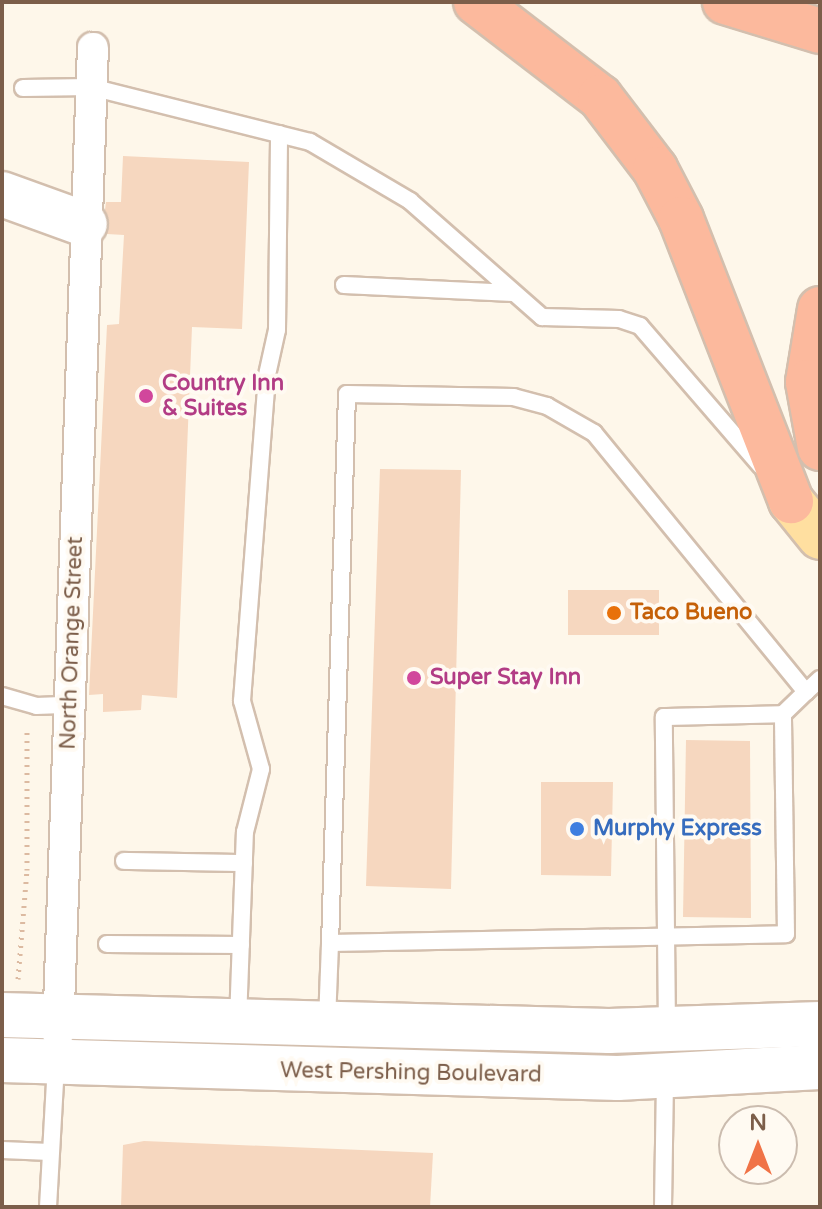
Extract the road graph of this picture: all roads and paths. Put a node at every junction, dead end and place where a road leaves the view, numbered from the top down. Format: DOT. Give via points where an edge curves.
graph roads {
  1 [pos="476,2"];
  2 [pos="725,2"];
  3 [pos="820,31"];
  4 [pos="93,48"];
  5 [pos="91,87"];
  6 [pos="23,88"];
  7 [pos="279,134"];
  8 [pos="2,194"];
  9 [pos="85,224"];
  10 [pos="344,285"];
  11 [pos="513,293"];
  12 [pos="820,309"];
  13 [pos="820,448"];
  14 [pos="791,501"];
  15 [pos="820,537"];
  16 [pos="820,679"];
  17 [pos="806,692"];
  18 [pos="2,696"];
  19 [pos="69,705"];
  20 [pos="783,714"];
  21 [pos="22,721"];
  22 [pos="124,861"];
  23 [pos="244,863"];
  24 [pos="664,937"];
  25 [pos="330,943"];
  26 [pos="107,944"];
  27 [pos="241,945"];
  28 [pos="8,1001"];
  29 [pos="59,1015"];
  30 [pos="238,1023"];
  31 [pos="820,1024"];
  32 [pos="327,1025"];
  33 [pos="667,1030"];
  34 [pos="2,1060"];
  35 [pos="56,1063"];
  36 [pos="820,1067"];
  37 [pos="665,1076"];
  38 [pos="2,1150"];
  39 [pos="50,1152"];
  40 [pos="48,1207"];
  41 [pos="663,1207"];
  1 -- 14 [label="highway" via="600,97 655,169 681,219"];
  2 -- 3 [label="highway"];
  4 -- 5 [label="street, North Orange Street"];
  5 -- 6 [label="lane"];
  5 -- 7 [label="lane"];
  5 -- 9 [label="street, North Orange Street"];
  7 -- 11 [label="lane" via="310,142 410,201"];
  7 -- 23 [label="lane" via="277,330 267,375 242,701 261,769"];
  8 -- 9 [label="main road"];
  9 -- 19 [label="street, North Orange Street"];
  10 -- 11 [label="lane"];
  11 -- 14 [label="lane" via="542,317 619,319 640,326"];
  12 -- 13 [label="highway" via="808,382"];
  14 -- 15 [label="main road"];
  16 -- 17 [label="lane"];
  17 -- 20 [label="lane"];
  17 -- 25 [label="lane" via="594,433 547,406 514,397 347,394"];
  18 -- 19 [label="lane" via="36,706"];
  19 -- 29 [label="street, North Orange Street"];
  20 -- 24 [label="lane" via="664,717"];
  20 -- 24 [label="lane" via="786,934"];
  21 -- 28 [label="path" via="31,735 23,966"];
  22 -- 23 [label="lane"];
  23 -- 27 [label="lane"];
  24 -- 25 [label="lane"];
  24 -- 33 [label="lane"];
  25 -- 32 [label="lane"];
  26 -- 27 [label="lane"];
  27 -- 30 [label="lane"];
  28 -- 29 [label="main road, West Pershing Boulevard"];
  29 -- 30 [label="main road, West Pershing Boulevard"];
  29 -- 35 [label="street, North Orange Street"];
  30 -- 32 [label="main road, West Pershing Boulevard"];
  31 -- 33 [label="main road, West Pershing Boulevard"];
  32 -- 33 [label="main road, West Pershing Boulevard"];
  34 -- 35 [label="main road, West Pershing Boulevard"];
  35 -- 37 [label="main road, West Pershing Boulevard"];
  35 -- 39 [label="lane"];
  36 -- 37 [label="main road, West Pershing Boulevard"];
  37 -- 41 [label="lane"];
  38 -- 39 [label="lane"];
  39 -- 40 [label="lane"];
}
